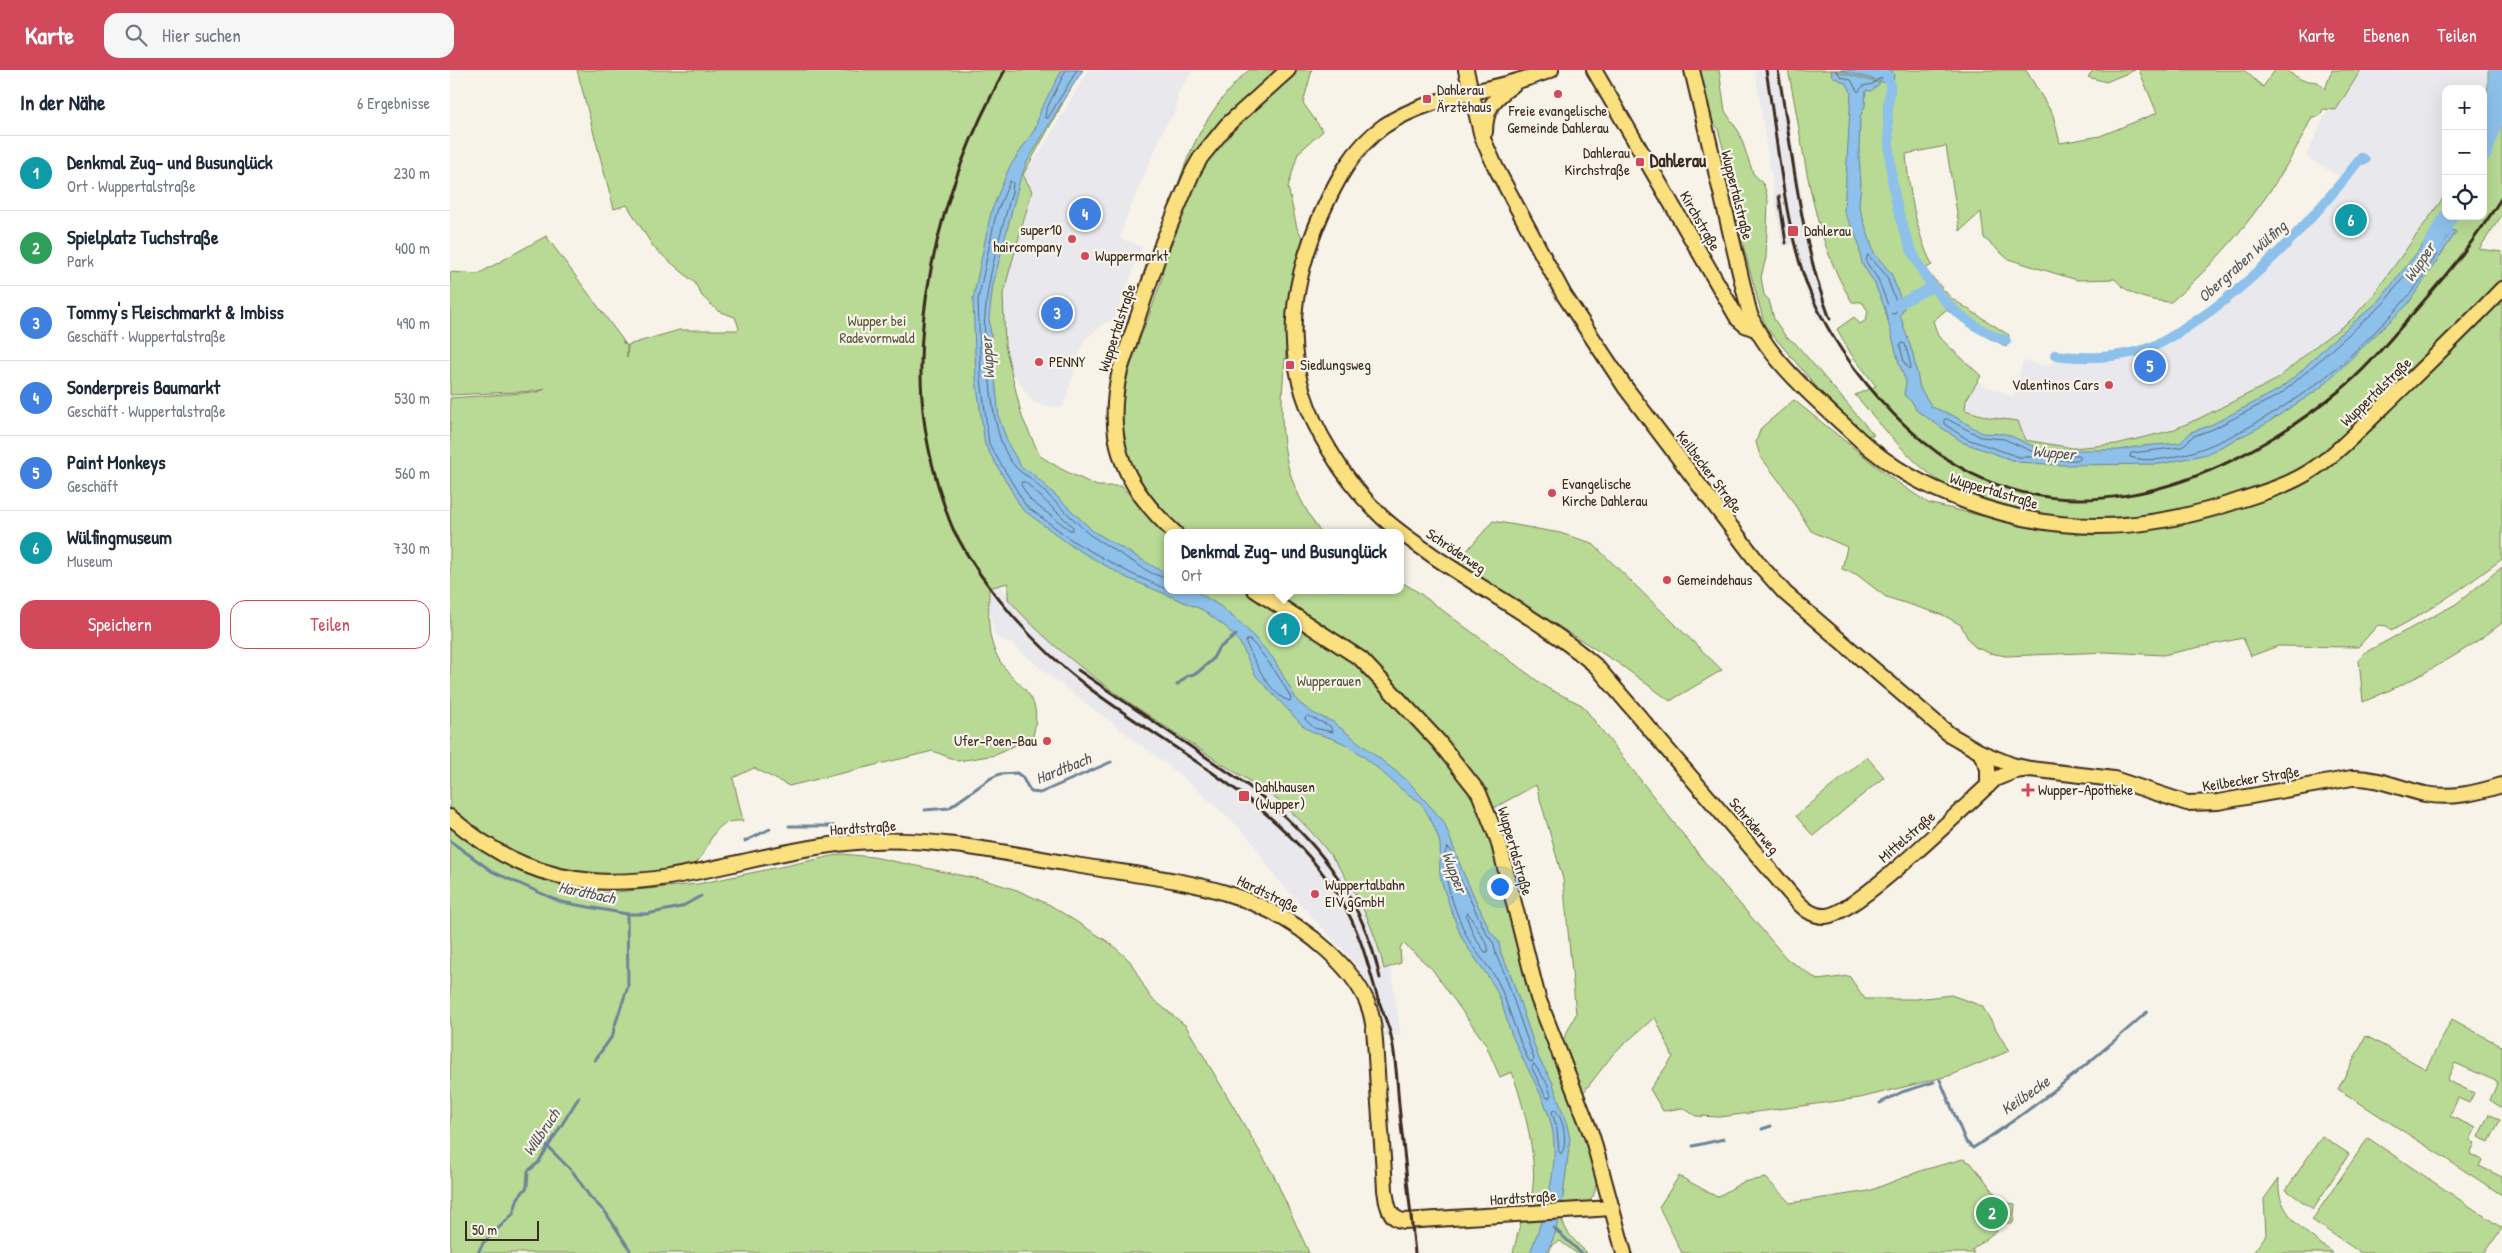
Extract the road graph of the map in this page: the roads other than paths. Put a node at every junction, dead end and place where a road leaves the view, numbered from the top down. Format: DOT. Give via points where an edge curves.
graph roads {
  1 [pos="1288,70"];
  2 [pos="1466,70"];
  3 [pos="1551,70"];
  4 [pos="1594,70"];
  5 [pos="1692,70"];
  6 [pos="1522,80"];
  7 [pos="1473,93"];
  8 [pos="1486,148"];
  9 [pos="2502,289"];
  10 [pos="1755,328"];
  11 [pos="1171,529"];
  12 [pos="1398,529"];
  13 [pos="1404,533"];
  14 [pos="1261,594"];
  15 [pos="1980,752"];
  16 [pos="2030,769"];
  17 [pos="2502,785"];
  18 [pos="1988,786"];
  19 [pos="450,817"];
  20 [pos="1803,907"];
  21 [pos="1612,1208"];
  22 [pos="1624,1253"];
  1 -- 11 [label="main road, Wuppertalstraße" via="1227,124 1193,171 1163,242 1115,389 1113,424 1133,486"];
  2 -- 7 [label="main road, Keilbecker Straße"];
  3 -- 6 [label="main road"];
  4 -- 10 [label="main road, Kirchstraße" via="1738,320"];
  5 -- 10 [label="main road, Wuppertalstraße"];
  6 -- 7 [label="main road"];
  6 -- 8 [label="main road, Keilbecker Straße" via="1490,104"];
  7 -- 8 [label="main road, Keilbecker Straße"];
  7 -- 12 [label="main road, Schröderweg" via="1412,111 1364,144 1339,176 1307,248 1294,303 1293,350 1299,382 1318,432 1343,471 1383,518"];
  8 -- 15 [label="main road, Keilbecker Straße" via="1550,270 1588,333 1759,564 1812,619 1949,734"];
  9 -- 10 [label="main road, Wuppertalstraße" via="2452,342 2345,444 2312,470 2274,488 2201,512 2114,526 2067,526 2018,518 1961,500 1912,479 1875,453 1830,411 1767,347"];
  13 -- 20 [label="main road, Schröderweg" via="1596,666"];
  14 -- 21 [label="main road, Wuppertalstraße" via="1361,659 1438,741 1479,793 1498,840 1538,998 1592,1136"];
  15 -- 16 [label="main road, Keilbecker Straße"];
  15 -- 18 [label="main road" via="1988,768"];
  16 -- 17 [label="main road, Keilbecker Straße" via="2114,779 2179,802 2195,804 2352,778 2442,796 2469,794"];
  16 -- 18 [label="main road, Mittelstraße" via="2003,775"];
  18 -- 20 [label="main road, Mittelstraße" via="1846,909 1822,916"];
  19 -- 21 [label="main road, Hardtstraße" via="500,853 527,866 569,879 611,883 645,881 869,841 984,849 1187,882 1228,892 1289,920 1342,966 1366,999 1373,1028 1385,1190 1392,1216 1404,1221"];
  21 -- 22 [label="main road, Wuppertalstraße"];
}
